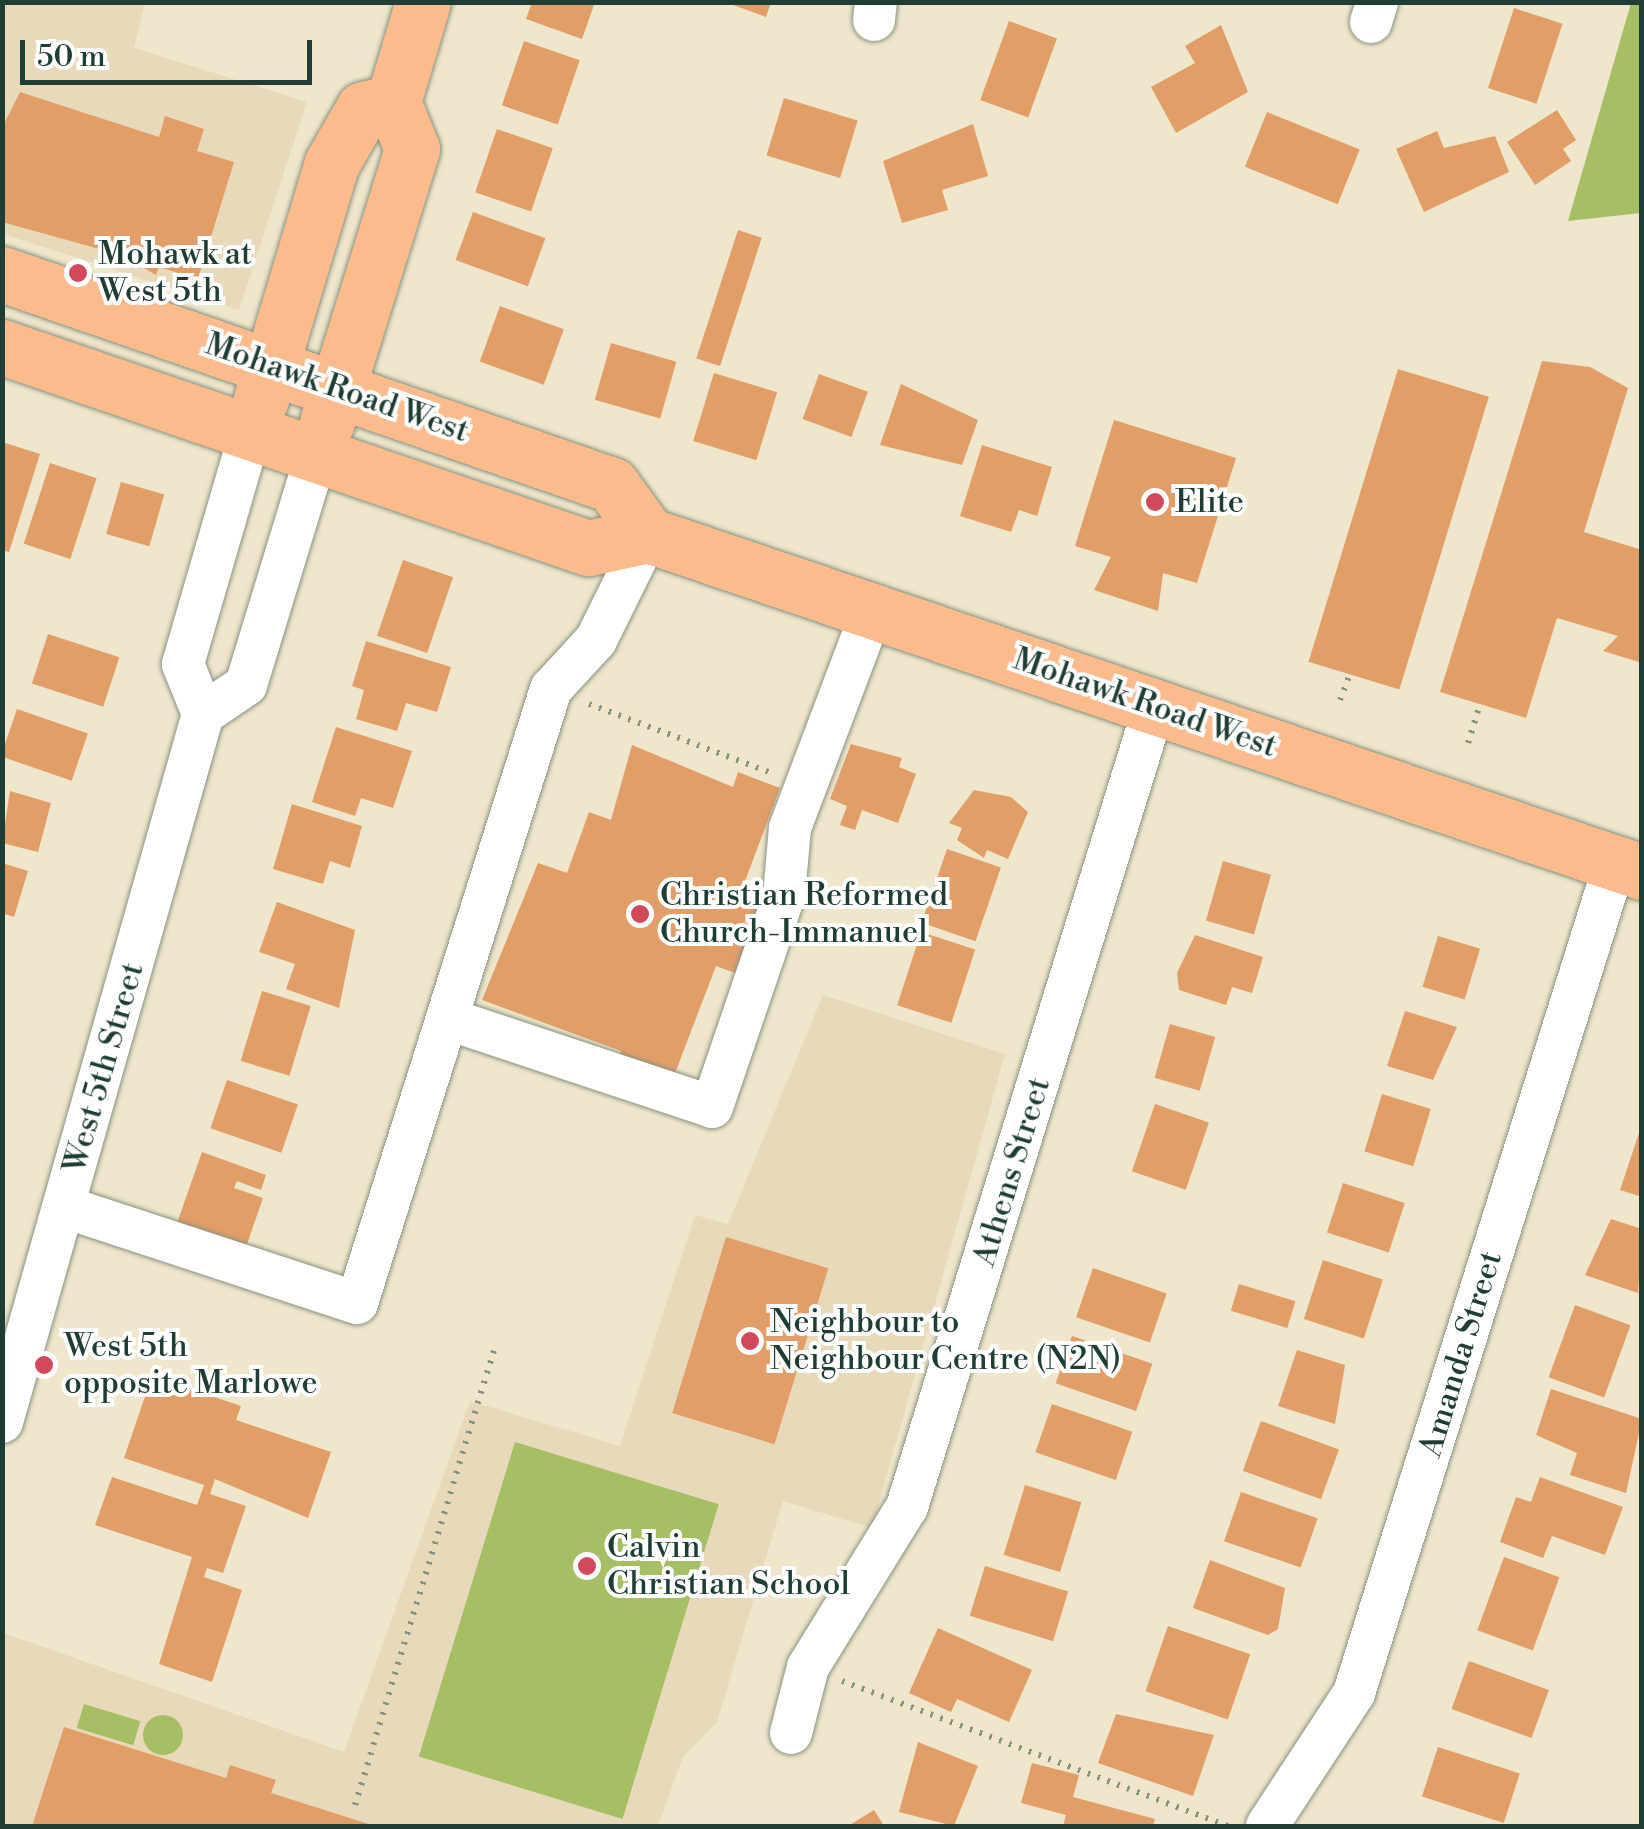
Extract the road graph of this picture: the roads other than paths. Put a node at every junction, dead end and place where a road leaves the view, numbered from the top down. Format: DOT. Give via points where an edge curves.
graph roads {
  1 [pos="423,2"];
  2 [pos="393,102"];
  3 [pos="2,274"];
  4 [pos="2,347"];
  5 [pos="271,365"];
  6 [pos="338,387"];
  7 [pos="251,430"];
  8 [pos="317,453"];
  9 [pos="648,535"];
  10 [pos="872,610"];
  11 [pos="1154,706"];
  12 [pos="203,714"];
  13 [pos="1628,868"];
  14 [pos="451,1020"];
  15 [pos="65,1207"];
  16 [pos="19,1313"];
  17 [pos="2,1422"];
  18 [pos="792,1733"];
  19 [pos="1267,1826"];
  1 -- 2 [label="main road"];
  2 -- 5 [label="main road" via="363,109 340,145"];
  2 -- 6 [label="main road" via="412,149"];
  3 -- 5 [label="main road, Mohawk Road West"];
  4 -- 7 [label="main road, Mohawk Road West"];
  5 -- 6 [label="main road, Mohawk Road West"];
  5 -- 7 [label="main road"];
  6 -- 8 [label="main road"];
  6 -- 9 [label="main road, Mohawk Road West" via="612,485"];
  7 -- 8 [label="main road, Mohawk Road West"];
  7 -- 12 [label="street" via="183,664"];
  8 -- 9 [label="main road, Mohawk Road West" via="588,548"];
  8 -- 12 [label="street" via="246,685"];
  9 -- 10 [label="main road, Mohawk Road West"];
  9 -- 14 [label="street" via="596,640 550,689"];
  10 -- 11 [label="main road, Mohawk Road West"];
  10 -- 14 [label="street" via="790,828 784,895 712,1106"];
  11 -- 13 [label="main road, Mohawk Road West"];
  11 -- 18 [label="street, Athens Street" via="907,1507 808,1668"];
  12 -- 15 [label="street, West 5th Street"];
  13 -- 19 [label="street, Amanda Street" via="1354,1694"];
  14 -- 15 [label="street" via="357,1303"];
  15 -- 16 [label="street, West 5th Street"];
  16 -- 17 [label="street, West 5th Street"];
}
